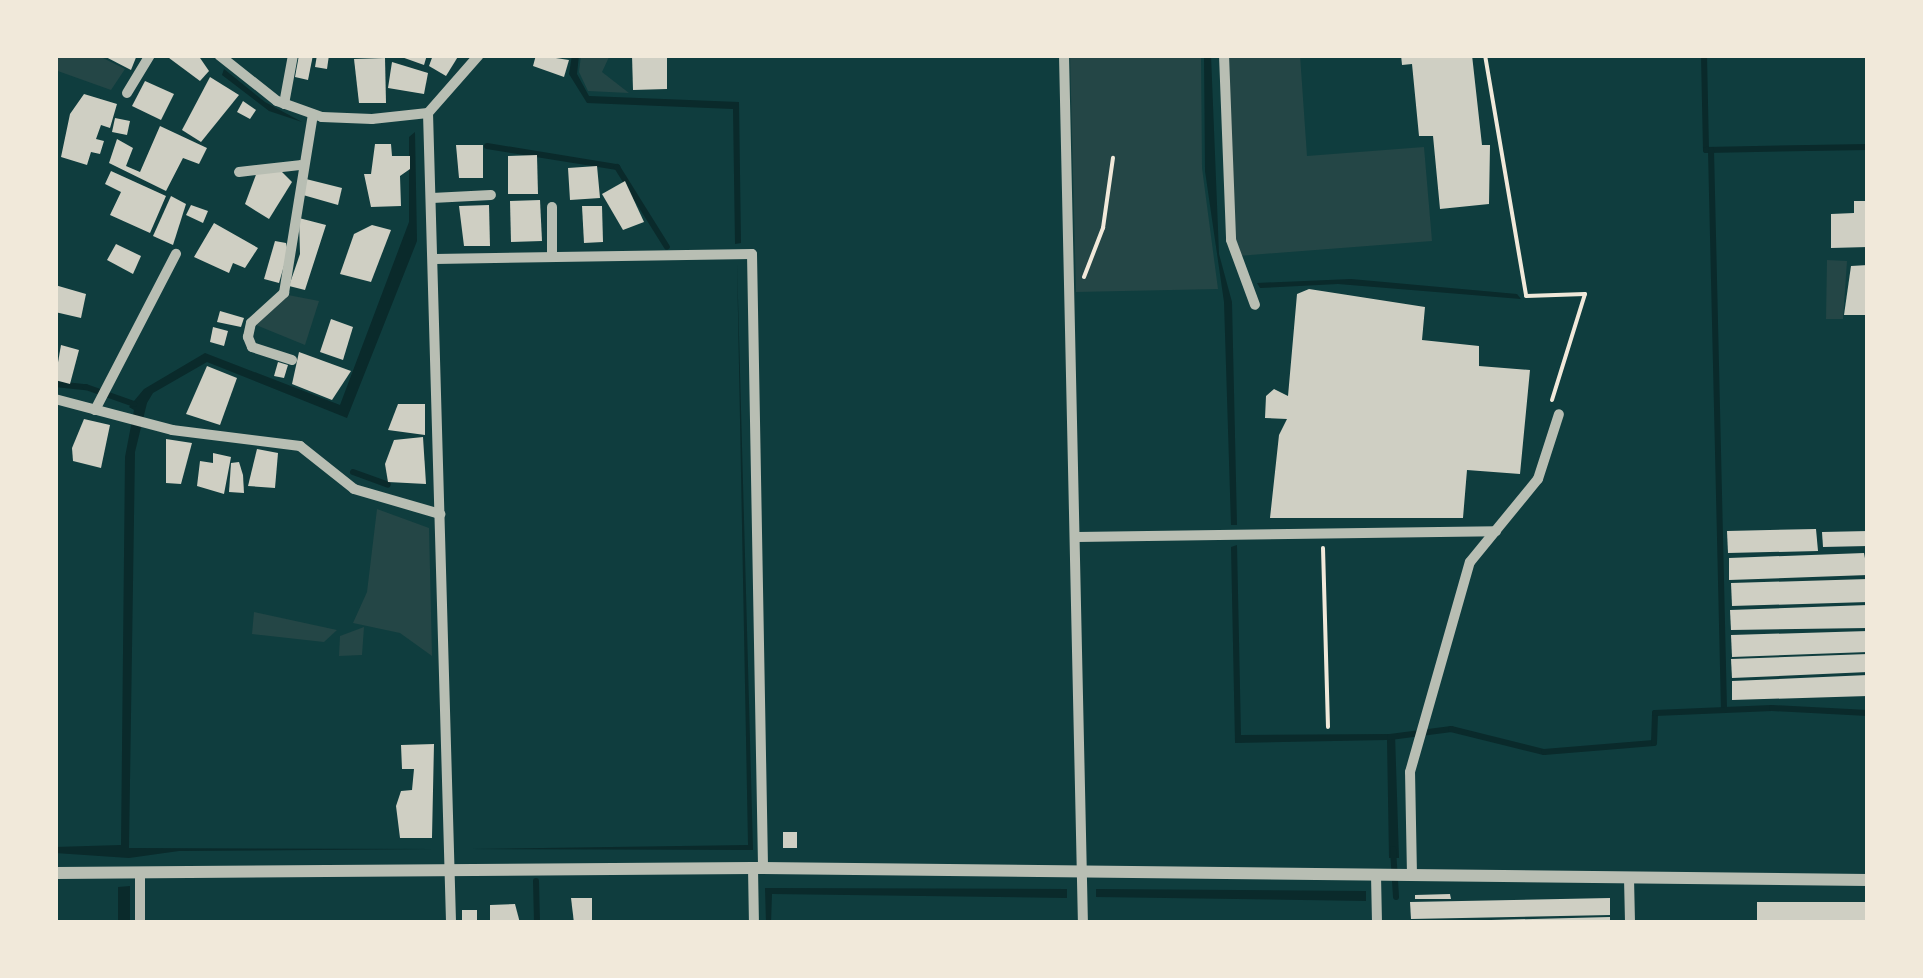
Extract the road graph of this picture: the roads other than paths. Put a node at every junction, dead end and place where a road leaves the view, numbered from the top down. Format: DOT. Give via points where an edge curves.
graph roads {
  1 [pos="150,55"];
  2 [pos="219,55"];
  3 [pos="293,55"];
  4 [pos="479,55"];
  5 [pos="1064,55"];
  6 [pos="1224,55"];
  7 [pos="127,93"];
  8 [pos="284,104"];
  9 [pos="313,114"];
  10 [pos="428,114"];
  11 [pos="300,165"];
  12 [pos="239,172"];
  13 [pos="491,194"];
  14 [pos="432,198"];
  15 [pos="552,206"];
  16 [pos="176,254"];
  17 [pos="552,257"];
  18 [pos="435,259"];
  19 [pos="1255,306"];
  20 [pos="292,360"];
  21 [pos="55,400"];
  22 [pos="95,410"];
  23 [pos="1558,418"];
  24 [pos="440,514"];
  25 [pos="1496,531"];
  26 [pos="1077,537"];
  27 [pos="450,868"];
  28 [pos="758,868"];
  29 [pos="140,872"];
  30 [pos="1082,872"];
  31 [pos="55,873"];
  32 [pos="1376,875"];
  33 [pos="1412,875"];
  34 [pos="1630,878"];
  35 [pos="1868,880"];
  36 [pos="140,923"];
  37 [pos="451,923"];
  38 [pos="754,923"];
  39 [pos="1083,923"];
  40 [pos="1377,923"];
  41 [pos="1630,923"];
  1 -- 7 [label="street"];
  2 -- 8 [label="street"];
  3 -- 8 [label="street"];
  4 -- 10 [label="street"];
  5 -- 26 [label="street"];
  6 -- 19 [label="street" via="1230,240"];
  8 -- 9 [label="street"];
  9 -- 10 [label="street"];
  9 -- 11 [label="street"];
  10 -- 14 [label="street"];
  11 -- 12 [label="street"];
  11 -- 20 [label="street" via="295,253 284,293 251,323 248,337 252,347"];
  13 -- 14 [label="street"];
  14 -- 18 [label="street"];
  15 -- 17 [label="street"];
  16 -- 22 [label="street"];
  17 -- 18 [label="street"];
  17 -- 28 [label="street" via="752,254"];
  18 -- 24 [label="street"];
  21 -- 22 [label="street"];
  22 -- 24 [label="street" via="172,430 300,446 354,488"];
  23 -- 25 [label="street" via="1538,480"];
  24 -- 27 [label="street"];
  25 -- 26 [label="street"];
  25 -- 33 [label="street" via="1470,562 1410,772"];
  26 -- 30 [label="street"];
  27 -- 28 [label="street"];
  27 -- 29 [label="street"];
  27 -- 37 [label="street"];
  28 -- 30 [label="street"];
  28 -- 38 [label="street"];
  29 -- 31 [label="street"];
  29 -- 36 [label="street"];
  30 -- 32 [label="street"];
  30 -- 39 [label="street"];
  32 -- 33 [label="street"];
  32 -- 40 [label="street"];
  33 -- 34 [label="street"];
  34 -- 35 [label="street"];
  34 -- 41 [label="street"];
}
